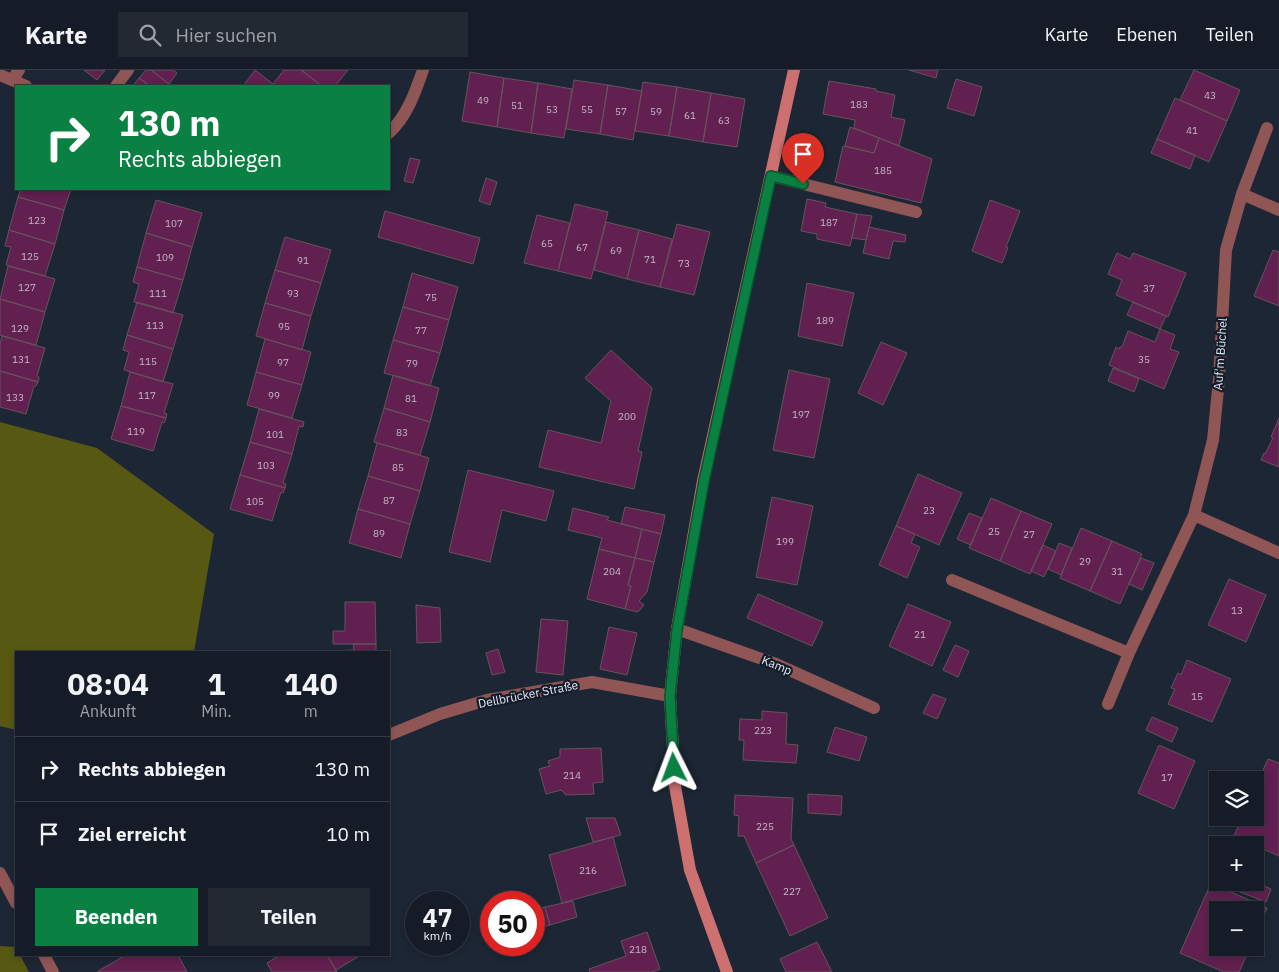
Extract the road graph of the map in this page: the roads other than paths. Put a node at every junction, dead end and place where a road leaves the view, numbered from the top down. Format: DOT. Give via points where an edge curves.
graph roads {
  1 [pos="128,70"];
  2 [pos="423,70"];
  3 [pos="794,70"];
  4 [pos="10,75"];
  5 [pos="25,85"];
  6 [pos="117,85"];
  7 [pos="1267,128"];
  8 [pos="390,132"];
  9 [pos="771,176"];
  10 [pos="1242,194"];
  11 [pos="1279,210"];
  12 [pos="916,212"];
  13 [pos="1194,515"];
  14 [pos="1279,553"];
  15 [pos="952,580"];
  16 [pos="677,630"];
  17 [pos="1129,653"];
  18 [pos="670,696"];
  19 [pos="1108,704"];
  20 [pos="874,708"];
  21 [pos="390,735"];
  22 [pos="0,873"];
  23 [pos="15,901"];
  24 [pos="45,956"];
  25 [pos="53,972"];
  26 [pos="727,972"];
  1 -- 6 [label="street"];
  2 -- 8 [label="street" via="414,96"];
  3 -- 9 [label="main road"];
  4 -- 5 [label="street"];
  7 -- 10 [label="street, Auf'm Büchel"];
  9 -- 12 [label="street"];
  9 -- 16 [label="main road" via="704,481"];
  10 -- 11 [label="street"];
  10 -- 13 [label="street, Auf'm Büchel" via="1226,250 1213,440"];
  13 -- 14 [label="street"];
  13 -- 17 [label="street, Auf'm Büchel"];
  15 -- 17 [label="street"];
  16 -- 18 [label="main road"];
  16 -- 20 [label="street, Kamp" via="776,664"];
  17 -- 19 [label="street, Auf'm Büchel"];
  18 -- 21 [label="street, Dellbrücker Straße" via="592,682 487,700 440,714"];
  18 -- 26 [label="main road" via="676,786 690,870"];
  22 -- 23 [label="street"];
  24 -- 25 [label="street"];
}
